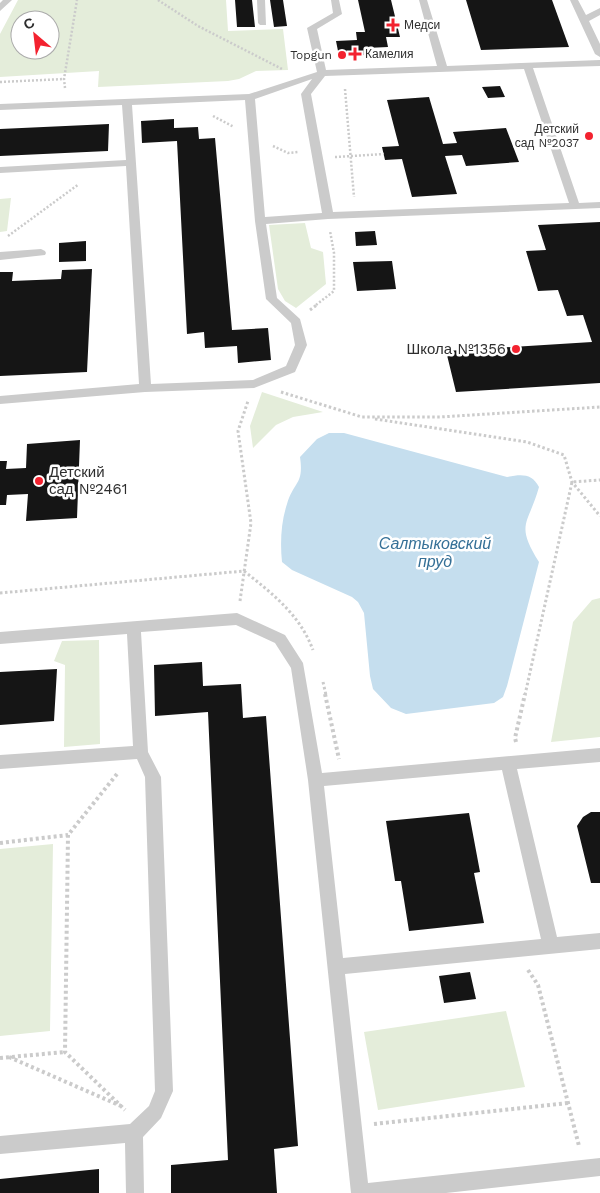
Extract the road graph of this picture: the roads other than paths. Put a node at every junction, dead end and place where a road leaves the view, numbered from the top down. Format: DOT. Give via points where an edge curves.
graph roads {
  1 [pos="8,0"];
  2 [pos="261,0"];
  3 [pos="336,0"];
  4 [pos="423,0"];
  5 [pos="574,0"];
  6 [pos="0,8"];
  7 [pos="600,11"];
  8 [pos="584,20"];
  9 [pos="263,23"];
  10 [pos="600,54"];
  11 [pos="600,63"];
  12 [pos="528,66"];
  13 [pos="442,69"];
  14 [pos="322,74"];
  15 [pos="250,97"];
  16 [pos="127,102"];
  17 [pos="0,107"];
  18 [pos="131,164"];
  19 [pos="0,170"];
  20 [pos="600,205"];
  21 [pos="575,206"];
  22 [pos="328,216"];
  23 [pos="260,221"];
  24 [pos="41,254"];
  25 [pos="0,256"];
  26 [pos="145,388"];
  27 [pos="0,400"];
  28 [pos="134,628"];
  29 [pos="0,638"];
  30 [pos="141,752"];
  31 [pos="600,755"];
  32 [pos="0,762"];
  33 [pos="514,762"];
  34 [pos="316,780"];
  35 [pos="600,941"];
  36 [pos="551,946"];
  37 [pos="335,967"];
  38 [pos="134,1133"];
  39 [pos="0,1145"];
  40 [pos="592,1168"];
  41 [pos="135,1193"];
  42 [pos="360,1193"];
  1 -- 6 [label="lane"];
  2 -- 9 [label="lane"];
  3 -- 14 [label="lane" via="338,14 312,28"];
  4 -- 13 [label="lane"];
  5 -- 8 [label="lane"];
  7 -- 8 [label="lane"];
  8 -- 10 [label="lane"];
  11 -- 12 [label="lane"];
  12 -- 13 [label="lane"];
  12 -- 21 [label="lane"];
  13 -- 14 [label="lane"];
  14 -- 15 [label="lane"];
  14 -- 22 [label="lane" via="306,94"];
  15 -- 16 [label="lane"];
  15 -- 23 [label="lane"];
  16 -- 17 [label="lane"];
  16 -- 18 [label="lane"];
  18 -- 19 [label="lane"];
  18 -- 26 [label="lane"];
  20 -- 21 [label="lane"];
  21 -- 22 [label="lane"];
  22 -- 23 [label="lane"];
  23 -- 26 [label="lane" via="272,300 296,322 300,345 291,369 254,384"];
  24 -- 25 [label="lane"];
  26 -- 27 [label="lane"];
  28 -- 29 [label="lane"];
  28 -- 30 [label="lane"];
  28 -- 34 [label="lane" via="237,620 280,639 298,667"];
  30 -- 32 [label="lane"];
  30 -- 38 [label="lane" via="153,777 164,1091 155,1112"];
  31 -- 33 [label="lane"];
  33 -- 34 [label="lane"];
  33 -- 36 [label="lane"];
  34 -- 37 [label="lane"];
  35 -- 36 [label="lane"];
  36 -- 37 [label="lane"];
  37 -- 42 [label="lane"];
  38 -- 39 [label="lane"];
  38 -- 41 [label="lane"];
  40 -- 42 [label="lane"];
}
